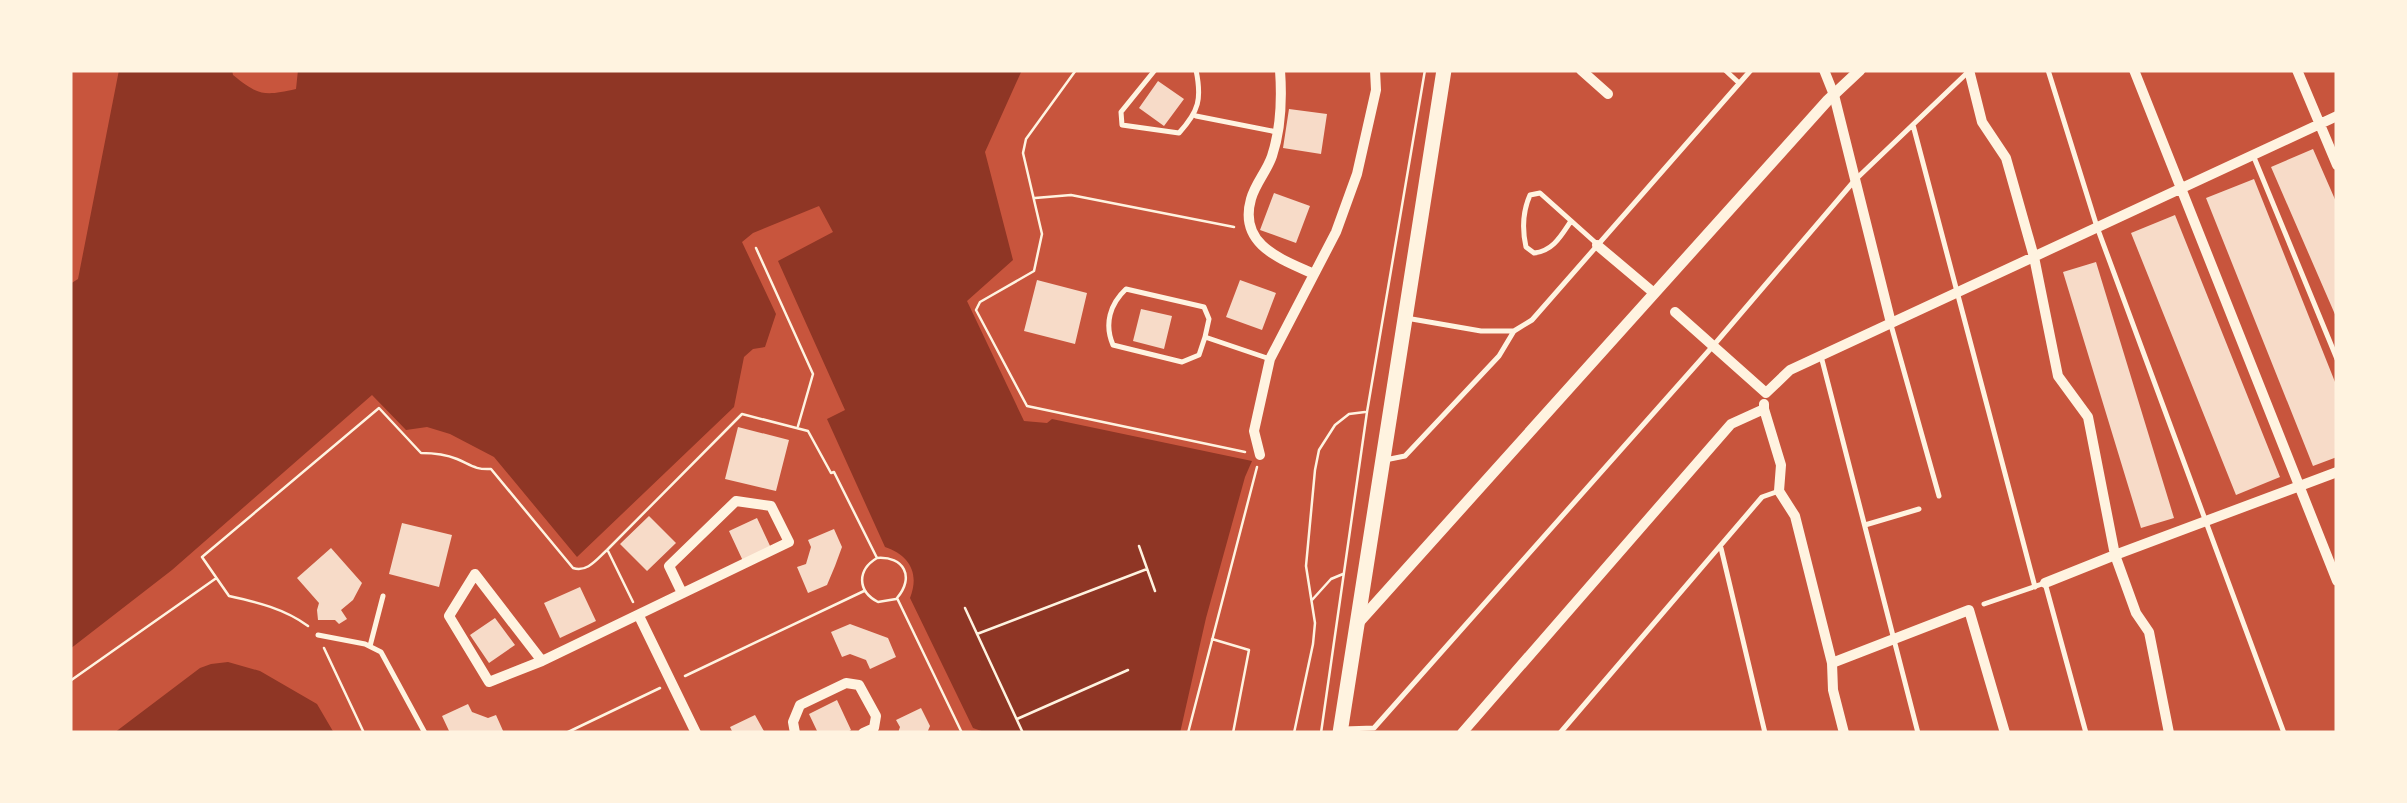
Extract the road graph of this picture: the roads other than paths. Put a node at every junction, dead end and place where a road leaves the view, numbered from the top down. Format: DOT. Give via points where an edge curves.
graph roads {
  1 [pos="1155,70"];
  2 [pos="1196,70"];
  3 [pos="1280,70"];
  4 [pos="1375,70"];
  5 [pos="1444,70"];
  6 [pos="1581,70"];
  7 [pos="1724,70"];
  8 [pos="1750,70"];
  9 [pos="1824,70"];
  10 [pos="1860,70"];
  11 [pos="1969,70"];
  12 [pos="2048,70"];
  13 [pos="2134,70"];
  14 [pos="2297,70"];
  15 [pos="1739,83"];
  16 [pos="1608,94"];
  17 [pos="1834,95"];
  18 [pos="1195,116"];
  19 [pos="2337,116"];
  20 [pos="1913,124"];
  21 [pos="2320,124"];
  22 [pos="1277,132"];
  23 [pos="2253,155"];
  24 [pos="2337,164"];
  25 [pos="1855,180"];
  26 [pos="2181,189"];
  27 [pos="1571,222"];
  28 [pos="2097,227"];
  29 [pos="1597,245"];
  30 [pos="2034,257"];
  31 [pos="1314,274"];
  32 [pos="1958,292"];
  33 [pos="1654,294"];
  34 [pos="1675,312"];
  35 [pos="1406,318"];
  36 [pos="1890,323"];
  37 [pos="1514,331"];
  38 [pos="1205,337"];
  39 [pos="1713,346"];
  40 [pos="1820,356"];
  41 [pos="1270,359"];
  42 [pos="2337,359"];
  43 [pos="1766,393"];
  44 [pos="1764,409"];
  45 [pos="1260,455"];
  46 [pos="1383,460"];
  47 [pos="2337,472"];
  48 [pos="2300,485"];
  49 [pos="1779,491"];
  50 [pos="1940,496"];
  51 [pos="1919,509"];
  52 [pos="2206,520"];
  53 [pos="1865,525"];
  54 [pos="1720,548"];
  55 [pos="2115,555"];
  56 [pos="2332,556"];
  57 [pos="2337,582"];
  58 [pos="2040,585"];
  59 [pos="682,593"];
  60 [pos="383,596"];
  61 [pos="1984,604"];
  62 [pos="639,616"];
  63 [pos="1358,622"];
  64 [pos="318,635"];
  65 [pos="1894,639"];
  66 [pos="370,646"];
  67 [pos="542,661"];
  68 [pos="1832,662"];
  69 [pos="1340,731"];
  70 [pos="425,733"];
  71 [pos="696,733"];
  72 [pos="796,733"];
  73 [pos="863,733"];
  74 [pos="1462,733"];
  75 [pos="1560,733"];
  76 [pos="1765,733"];
  77 [pos="1844,733"];
  78 [pos="1918,733"];
  79 [pos="2005,733"];
  80 [pos="2086,733"];
  81 [pos="2169,733"];
  82 [pos="2284,733"];
  1 -- 18 [label="lane" via="1121,112 1122,125 1179,133"];
  2 -- 18 [label="lane"];
  3 -- 22 [label="street"];
  4 -- 31 [label="street" via="1357,174"];
  5 -- 35 [label="main road"];
  6 -- 16 [label="street"];
  7 -- 15 [label="lane"];
  8 -- 15 [label="lane"];
  9 -- 17 [label="street"];
  10 -- 17 [label="street"];
  11 -- 20 [label="lane"];
  11 -- 30 [label="street" via="1982,122 2006,158"];
  12 -- 28 [label="lane"];
  13 -- 26 [label="street"];
  14 -- 21 [label="street"];
  15 -- 29 [label="lane"];
  17 -- 25 [label="street"];
  17 -- 33 [label="street"];
  18 -- 22 [label="lane"];
  19 -- 21 [label="street"];
  20 -- 25 [label="lane"];
  20 -- 32 [label="lane"];
  21 -- 23 [label="street"];
  21 -- 24 [label="street"];
  22 -- 31 [label="street" via="1252,197 1252,230 1276,257"];
  23 -- 26 [label="street"];
  23 -- 42 [label="lane"];
  25 -- 36 [label="street"];
  25 -- 39 [label="lane"];
  26 -- 28 [label="street"];
  26 -- 48 [label="street"];
  27 -- 27 [label="lane" via="1544,252 1526,247 1523,220 1530,196 1540,193"];
  27 -- 29 [label="lane"];
  28 -- 30 [label="street"];
  28 -- 52 [label="lane"];
  29 -- 33 [label="street"];
  29 -- 37 [label="lane" via="1532,320"];
  30 -- 32 [label="street"];
  30 -- 55 [label="street" via="2058,376 2088,416"];
  31 -- 41 [label="street"];
  32 -- 36 [label="street"];
  32 -- 58 [label="lane"];
  33 -- 63 [label="street"];
  34 -- 39 [label="street"];
  35 -- 37 [label="lane"];
  35 -- 46 [label="main road"];
  36 -- 40 [label="street"];
  36 -- 50 [label="lane"];
  37 -- 46 [label="lane" via="1499,356 1405,456"];
  38 -- 38 [label="lane" via="1199,356 1182,362 1113,344 1107,330 1115,300 1126,288 1204,307"];
  38 -- 41 [label="lane"];
  39 -- 43 [label="street"];
  39 -- 69 [label="lane" via="1374,728"];
  40 -- 43 [label="street" via="1790,370"];
  40 -- 53 [label="lane"];
  41 -- 45 [label="street" via="1254,431"];
  43 -- 44 [label="street"];
  44 -- 49 [label="street" via="1781,465"];
  44 -- 74 [label="street" via="1731,424"];
  46 -- 63 [label="main road"];
  47 -- 48 [label="street"];
  48 -- 52 [label="street"];
  48 -- 56 [label="street"];
  49 -- 54 [label="lane" via="1762,497"];
  49 -- 68 [label="street" via="1795,516"];
  51 -- 53 [label="lane"];
  52 -- 55 [label="street"];
  52 -- 82 [label="lane"];
  53 -- 65 [label="lane"];
  54 -- 75 [label="lane"];
  54 -- 76 [label="lane"];
  55 -- 58 [label="street"];
  55 -- 81 [label="street" via="2149,632"];
  56 -- 57 [label="street"];
  58 -- 61 [label="lane"];
  58 -- 80 [label="lane"];
  59 -- 59 [label="street" via="669,566 736,501 771,506 789,542"];
  59 -- 62 [label="street"];
  60 -- 66 [label="lane"];
  62 -- 67 [label="street"];
  62 -- 71 [label="street"];
  63 -- 69 [label="main road"];
  64 -- 66 [label="lane"];
  65 -- 68 [label="street"];
  65 -- 78 [label="lane"];
  65 -- 79 [label="street" via="1969,610"];
  66 -- 70 [label="lane" via="381,652"];
  67 -- 67 [label="street" via="489,682 449,616 475,574"];
  68 -- 77 [label="street"];
  72 -- 73 [label="street" via="800,705 846,683 859,685 876,716 874,728"];
}
